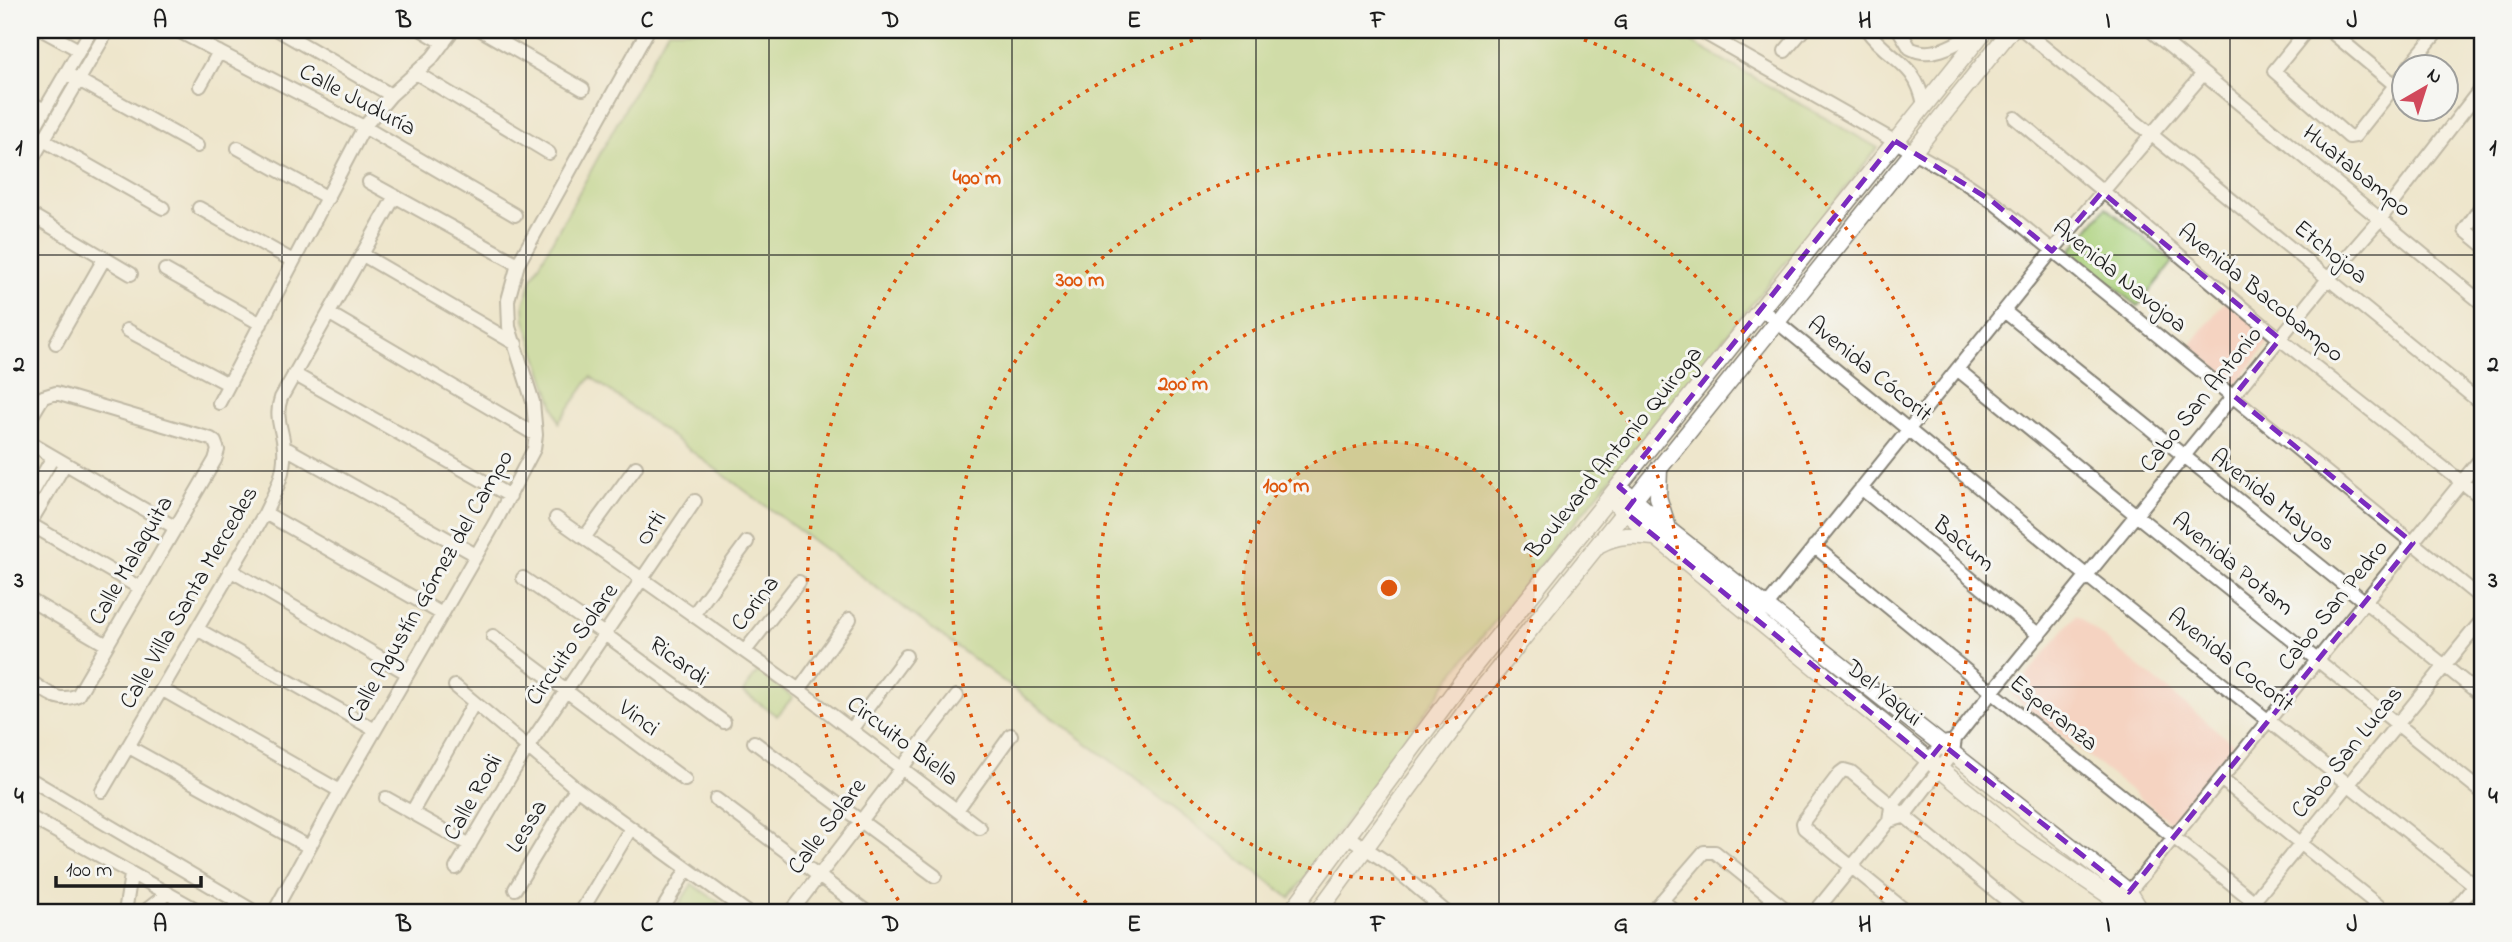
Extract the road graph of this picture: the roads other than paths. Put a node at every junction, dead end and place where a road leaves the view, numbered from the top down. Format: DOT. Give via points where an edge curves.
graph roads {
  1 [pos="43,30"];
  2 [pos="91,30"];
  3 [pos="108,30"];
  4 [pos="176,30"];
  5 [pos="278,30"];
  6 [pos="422,30"];
  7 [pos="453,30"];
  8 [pos="481,30"];
  9 [pos="648,30"];
  10 [pos="1699,30"];
  11 [pos="1802,30"];
  12 [pos="1867,30"];
  13 [pos="1899,30"];
  14 [pos="1982,30"];
  15 [pos="2011,30"];
  16 [pos="2023,30"];
  17 [pos="2150,30"];
  18 [pos="2307,30"];
  19 [pos="2329,30"];
  20 [pos="2439,30"];
  21 [pos="444,43"];
  22 [pos="79,50"];
  23 [pos="1785,51"];
  24 [pos="219,52"];
  25 [pos="1919,52"];
  26 [pos="2421,52"];
  27 [pos="1907,66"];
  28 [pos="66,73"];
  29 [pos="416,73"];
  30 [pos="2203,74"];
  31 [pos="79,80"];
  32 [pos="2390,81"];
  33 [pos="200,86"];
  34 [pos="2482,87"];
  35 [pos="583,89"];
  36 [pos="2390,91"];
  37 [pos="391,95"];
  38 [pos="30,102"];
  39 [pos="1924,105"];
  40 [pos="44,110"];
  41 [pos="2015,118"];
  42 [pos="364,127"];
  43 [pos="30,134"];
  44 [pos="2150,135"];
  45 [pos="44,140"];
  46 [pos="1895,141"];
  47 [pos="197,146"];
  48 [pos="238,148"];
  49 [pos="1912,151"];
  50 [pos="550,153"];
  51 [pos="30,163"];
  52 [pos="369,182"];
  53 [pos="2102,192"];
  54 [pos="395,196"];
  55 [pos="328,198"];
  56 [pos="2482,205"];
  57 [pos="163,208"];
  58 [pos="199,208"];
  59 [pos="30,214"];
  60 [pos="515,215"];
  61 [pos="2379,219"];
  62 [pos="2482,244"];
  63 [pos="2053,251"];
  64 [pos="363,255"];
  65 [pos="104,259"];
  66 [pos="293,261"];
  67 [pos="518,264"];
  68 [pos="165,270"];
  69 [pos="131,274"];
  70 [pos="2328,278"];
  71 [pos="2482,303"];
  72 [pos="1760,308"];
  73 [pos="2004,312"];
  74 [pos="330,314"];
  75 [pos="1777,321"];
  76 [pos="261,324"];
  77 [pos="127,330"];
  78 [pos="2280,339"];
  79 [pos="56,343"];
  80 [pos="516,344"];
  81 [pos="1957,369"];
  82 [pos="294,374"];
  83 [pos="228,384"];
  84 [pos="2234,396"];
  85 [pos="219,403"];
  86 [pos="2482,404"];
  87 [pos="30,419"];
  88 [pos="1909,430"];
  89 [pos="536,435"];
  90 [pos="30,443"];
  91 [pos="284,447"];
  92 [pos="2183,457"];
  93 [pos="2482,457"];
  94 [pos="59,460"];
  95 [pos="1951,464"];
  96 [pos="636,467"];
  97 [pos="1659,468"];
  98 [pos="2462,482"];
  99 [pos="1861,488"];
  100 [pos="1614,493"];
  101 [pos="510,496"];
  102 [pos="30,497"];
  103 [pos="2482,498"];
  104 [pos="695,501"];
  105 [pos="1629,506"];
  106 [pos="265,513"];
  107 [pos="2136,515"];
  108 [pos="556,518"];
  109 [pos="30,523"];
  110 [pos="176,528"];
  111 [pos="1662,534"];
  112 [pos="584,538"];
  113 [pos="747,542"];
  114 [pos="2413,543"];
  115 [pos="1814,546"];
  116 [pos="1595,547"];
  117 [pos="476,555"];
  118 [pos="230,570"];
  119 [pos="2087,576"];
  120 [pos="523,578"];
  121 [pos="643,579"];
  122 [pos="799,582"];
  123 [pos="140,588"];
  124 [pos="2482,599"];
  125 [pos="30,600"];
  126 [pos="2365,601"];
  127 [pos="1767,605"];
  128 [pos="442,614"];
  129 [pos="693,615"];
  130 [pos="850,619"];
  131 [pos="1755,620"];
  132 [pos="2482,620"];
  133 [pos="197,629"];
  134 [pos="606,635"];
  135 [pos="2039,635"];
  136 [pos="493,636"];
  137 [pos="107,645"];
  138 [pos="745,651"];
  139 [pos="906,656"];
  140 [pos="2317,660"];
  141 [pos="2445,666"];
  142 [pos="407,673"];
  143 [pos="30,681"];
  144 [pos="454,686"];
  145 [pos="163,690"];
  146 [pos="799,690"];
  147 [pos="566,691"];
  148 [pos="1992,692"];
  149 [pos="957,696"];
  150 [pos="2482,696"];
  151 [pos="474,703"];
  152 [pos="2270,719"];
  153 [pos="724,722"];
  154 [pos="2398,725"];
  155 [pos="375,730"];
  156 [pos="851,730"];
  157 [pos="1012,735"];
  158 [pos="754,742"];
  159 [pos="1950,745"];
  160 [pos="129,747"];
  161 [pos="527,748"];
  162 [pos="1934,765"];
  163 [pos="900,767"];
  164 [pos="30,779"];
  165 [pos="2221,779"];
  166 [pos="685,780"];
  167 [pos="2350,785"];
  168 [pos="576,788"];
  169 [pos="102,791"];
  170 [pos="340,791"];
  171 [pos="2482,792"];
  172 [pos="1900,794"];
  173 [pos="386,798"];
  174 [pos="716,799"];
  175 [pos="1912,804"];
  176 [pos="1891,807"];
  177 [pos="957,810"];
  178 [pos="412,812"];
  179 [pos="30,817"];
  180 [pos="1903,817"];
  181 [pos="1889,821"];
  182 [pos="859,822"];
  183 [pos="631,828"];
  184 [pos="980,828"];
  185 [pos="1347,836"];
  186 [pos="2174,837"];
  187 [pos="2302,844"];
  188 [pos="470,845"];
  189 [pos="309,847"];
  190 [pos="1367,848"];
  191 [pos="456,868"];
  192 [pos="1851,868"];
  193 [pos="687,869"];
  194 [pos="131,875"];
  195 [pos="818,876"];
  196 [pos="935,876"];
  197 [pos="2480,884"];
  198 [pos="515,889"];
  199 [pos="168,893"];
  200 [pos="1662,900"];
  201 [pos="2121,903"];
  202 [pos="2249,907"];
  203 [pos="2141,911"];
  204 [pos="125,912"];
  205 [pos="144,912"];
  206 [pos="201,912"];
  207 [pos="255,912"];
  208 [pos="274,912"];
  209 [pos="581,912"];
  210 [pos="661,912"];
  211 [pos="747,912"];
  212 [pos="790,912"];
  213 [pos="867,912"];
  214 [pos="1291,912"];
  215 [pos="1318,912"];
  216 [pos="1446,912"];
  217 [pos="1652,912"];
  218 [pos="1676,912"];
  219 [pos="1789,912"];
  220 [pos="1815,912"];
  221 [pos="1907,912"];
  222 [pos="2021,912"];
  223 [pos="2267,912"];
  224 [pos="2386,912"];
  225 [pos="2453,912"];
  1 -- 22 [label="street"];
  2 -- 22 [label="street"];
  3 -- 31 [label="street"];
  4 -- 24 [label="street, Calle Juduría"];
  5 -- 37 [label="street"];
  6 -- 21 [label="street"];
  7 -- 21 [label="street"];
  8 -- 35 [label="street"];
  9 -- 67 [label="street, Calle Agustín Gómez del Campo"];
  10 -- 46 [label="street, Avenida Navojoa"];
  11 -- 23 [label="street"];
  12 -- 27 [label="street"];
  13 -- 25 [label="street" via="1906,44"];
  14 -- 25 [label="street" via="1955,44"];
  14 -- 39 [label="main road, Boulevard Antonio Quiroga"];
  15 -- 49 [label="main road, Boulevard Antonio Quiroga"];
  16 -- 44 [label="street, Etchojoa"];
  17 -- 30 [label="street, Huatabampo"];
  18 -- 36 [label="street" via="2274,71 2349,137 2355,136"];
  19 -- 32 [label="street"];
  20 -- 26 [label="street"];
  21 -- 29 [label="street"];
  22 -- 28 [label="street"];
  24 -- 33 [label="street"];
  24 -- 42 [label="street, Calle Juduría"];
  25 -- 27 [label="street"];
  27 -- 39 [label="street" via="1919,84"];
  28 -- 31 [label="street"];
  28 -- 40 [label="street"];
  29 -- 37 [label="street"];
  29 -- 50 [label="street"];
  30 -- 44 [label="street"];
  30 -- 61 [label="street, Huatabampo"];
  31 -- 45 [label="street"];
  31 -- 47 [label="street"];
  34 -- 61 [label="street, Cabo San Antonio"];
  37 -- 42 [label="street"];
  38 -- 40 [label="street"];
  39 -- 46 [label="main road, Boulevard Antonio Quiroga"];
  40 -- 43 [label="street"];
  41 -- 53 [label="street, Avenida Bacobampo"];
  42 -- 55 [label="street"];
  42 -- 60 [label="street, Calle Juduría"];
  43 -- 45 [label="street"];
  44 -- 53 [label="street"];
  44 -- 70 [label="street, Etchojoa"];
  45 -- 51 [label="street"];
  45 -- 57 [label="street"];
  46 -- 49 [label="street, Avenida Navojoa"];
  46 -- 72 [label="main road, Boulevard Antonio Quiroga"];
  48 -- 55 [label="street"];
  49 -- 63 [label="street, Avenida Navojoa" via="1992,201"];
  49 -- 75 [label="main road, Boulevard Antonio Quiroga"];
  52 -- 54 [label="street"];
  53 -- 63 [label="street"];
  53 -- 78 [label="street, Avenida Bacobampo"];
  54 -- 64 [label="street, Calle Villa Santa Mercedes"];
  54 -- 67 [label="street"];
  55 -- 66 [label="street"];
  56 -- 62 [label="street" via="2466,230"];
  58 -- 66 [label="street"];
  59 -- 65 [label="street"];
  61 -- 70 [label="street, Cabo San Antonio"];
  61 -- 71 [label="street, Huatabampo"];
  63 -- 73 [label="street"];
  63 -- 84 [label="street, Avenida Navojoa"];
  64 -- 74 [label="street, Calle Villa Santa Mercedes"];
  64 -- 80 [label="street"];
  65 -- 69 [label="street"];
  65 -- 79 [label="street"];
  66 -- 76 [label="street"];
  67 -- 80 [label="street, Calle Agustín Gómez del Campo" via="508,300 509,327"];
  68 -- 76 [label="street"];
  70 -- 78 [label="street, Cabo San Antonio"];
  70 -- 86 [label="street, Etchojoa"];
  72 -- 75 [label="street, Avenida Cócorit"];
  72 -- 100 [label="main road, Boulevard Antonio Quiroga"];
  73 -- 81 [label="street"];
  73 -- 92 [label="street, Avenida Mayos"];
  74 -- 82 [label="street, Calle Villa Santa Mercedes"];
  74 -- 89 [label="street"];
  75 -- 88 [label="street, Avenida Cócorit"];
  75 -- 97 [label="main road, Boulevard Antonio Quiroga"];
  76 -- 83 [label="street"];
  77 -- 83 [label="street"];
  78 -- 84 [label="street, Cabo San Antonio"];
  78 -- 98 [label="street, Avenida Bacobampo"];
  80 -- 89 [label="street, Calle Agustín Gómez del Campo" via="533,402"];
  81 -- 88 [label="street"];
  81 -- 107 [label="street, Avenida Potam"];
  82 -- 91 [label="street, Calle Villa Santa Mercedes" via="277,409"];
  82 -- 101 [label="street"];
  83 -- 85 [label="street"];
  84 -- 92 [label="street, Cabo San Antonio"];
  84 -- 114 [label="street, Avenida Navojoa"];
  87 -- 110 [label="street, Calle Malaquita" via="43,397 56,393 211,439 218,446 215,460"];
  88 -- 95 [label="street, Avenida Cócorit"];
  88 -- 99 [label="street"];
  89 -- 101 [label="street, Calle Agustín Gómez del Campo" via="534,449"];
  90 -- 94 [label="street"];
  91 -- 106 [label="street, Calle Villa Santa Mercedes" via="283,473"];
  91 -- 117 [label="street"];
  92 -- 107 [label="street, Cabo San Antonio"];
  92 -- 126 [label="street, Avenida Mayos"];
  93 -- 98 [label="street, Cabo San Pedro"];
  94 -- 102 [label="street"];
  94 -- 109 [label="street"];
  94 -- 110 [label="street"];
  95 -- 119 [label="street, Avenida Cocorit"];
  96 -- 112 [label="street"];
  97 -- 105 [label="main road, Boulevard Antonio Quiroga"];
  97 -- 111 [label="main road"];
  98 -- 103 [label="street, Avenida Bacobampo"];
  98 -- 114 [label="street, Cabo San Pedro"];
  99 -- 115 [label="street"];
  99 -- 135 [label="street, Bacum"];
  100 -- 105 [label="main road, Del Yaqui"];
  100 -- 185 [label="main road, Boulevard Antonio Quiroga" via="1466,676"];
  101 -- 117 [label="street, Calle Agustín Gómez del Campo"];
  104 -- 121 [label="street, Orti"];
  105 -- 111 [label="main road, Del Yaqui"];
  105 -- 116 [label="main road, Boulevard Antonio Quiroga"];
  106 -- 118 [label="street, Calle Villa Santa Mercedes"];
  106 -- 128 [label="street"];
  107 -- 119 [label="street, Cabo San Antonio"];
  107 -- 140 [label="street, Avenida Potam"];
  108 -- 112 [label="street"];
  109 -- 123 [label="street"];
  110 -- 123 [label="street, Calle Malaquita"];
  111 -- 116 [label="main road" via="1612,537"];
  111 -- 127 [label="main road, Del Yaqui"];
  111 -- 131 [label="main road, Del Yaqui"];
  112 -- 121 [label="street"];
  113 -- 129 [label="street"];
  114 -- 124 [label="street, Avenida Navojoa"];
  114 -- 126 [label="street, Cabo San Pedro"];
  115 -- 127 [label="street"];
  115 -- 148 [label="street, Esperanza"];
  116 -- 190 [label="main road, Boulevard Antonio Quiroga" via="1479,693"];
  117 -- 128 [label="street, Calle Agustín Gómez del Campo"];
  118 -- 133 [label="street, Calle Villa Santa Mercedes"];
  118 -- 142 [label="street"];
  119 -- 135 [label="street, Cabo San Antonio"];
  119 -- 152 [label="street, Avenida Cocorit"];
  120 -- 134 [label="street, Ricardi"];
  121 -- 129 [label="street, Circuito Solare"];
  121 -- 134 [label="street, Circuito Solare"];
  122 -- 138 [label="street, Corina"];
  123 -- 137 [label="street, Calle Malaquita"];
  125 -- 137 [label="street"];
  126 -- 140 [label="street, Cabo San Pedro"];
  126 -- 141 [label="street, Avenida Mayos"];
  127 -- 131 [label="street"];
  127 -- 159 [label="main road, Del Yaqui"];
  128 -- 142 [label="street, Calle Agustín Gómez del Campo"];
  129 -- 138 [label="street, Circuito Solare"];
  130 -- 146 [label="street"];
  131 -- 162 [label="main road, Del Yaqui"];
  132 -- 141 [label="street, Cabo San Lucas"];
  133 -- 145 [label="street, Calle Villa Santa Mercedes"];
  133 -- 155 [label="street"];
  134 -- 147 [label="street, Circuito Solare"];
  134 -- 153 [label="street, Ricardi"];
  135 -- 148 [label="street, Cabo San Antonio"];
  136 -- 147 [label="street, Vinci"];
  137 -- 143 [label="street, Calle Malaquita" via="78,695 68,700"];
  138 -- 146 [label="street, Circuito Solare"];
  139 -- 156 [label="street"];
  140 -- 152 [label="street, Cabo San Pedro"];
  140 -- 154 [label="street, Avenida Potam"];
  141 -- 150 [label="street, Avenida Mayos"];
  141 -- 154 [label="street, Cabo San Lucas"];
  142 -- 155 [label="street, Calle Agustín Gómez del Campo"];
  144 -- 151 [label="street"];
  145 -- 160 [label="street, Calle Villa Santa Mercedes"];
  145 -- 170 [label="street"];
  146 -- 156 [label="street, Circuito Biella"];
  147 -- 161 [label="street, Circuito Solare"];
  147 -- 166 [label="street, Vinci"];
  148 -- 159 [label="street, Cabo San Antonio"];
  148 -- 186 [label="street, Esperanza"];
  149 -- 163 [label="street, Calle Solare"];
  151 -- 161 [label="street"];
  151 -- 178 [label="street"];
  152 -- 165 [label="street, Cabo San Pedro"];
  152 -- 167 [label="street, Avenida Cocorit"];
  154 -- 167 [label="street, Cabo San Lucas"];
  154 -- 171 [label="street, Avenida Potam"];
  155 -- 170 [label="street, Calle Agustín Gómez del Campo"];
  156 -- 163 [label="street, Circuito Biella"];
  157 -- 177 [label="street"];
  158 -- 182 [label="street"];
  159 -- 162 [label="street, Cabo San Antonio"];
  159 -- 201 [label="main road, Del Yaqui"];
  160 -- 169 [label="street, Calle Villa Santa Mercedes"];
  160 -- 189 [label="street"];
  161 -- 168 [label="street"];
  161 -- 188 [label="street, Calle Rodi"];
  162 -- 172 [label="street, Cabo San Antonio"];
  162 -- 175 [label="street, Cabo San Antonio"];
  162 -- 201 [label="main road, Del Yaqui" via="2034,846"];
  163 -- 177 [label="street, Circuito Biella"];
  163 -- 182 [label="street, Calle Solare"];
  164 -- 207 [label="street"];
  165 -- 186 [label="street, Cabo San Pedro"];
  165 -- 187 [label="street"];
  167 -- 187 [label="street, Cabo San Lucas"];
  167 -- 197 [label="street, Avenida Cocorit"];
  168 -- 183 [label="street"];
  168 -- 198 [label="street, Lessa"];
  170 -- 189 [label="street, Calle Agustín Gómez del Campo"];
  172 -- 175 [label="street"];
  172 -- 176 [label="street, Cabo San Antonio"];
  173 -- 178 [label="street"];
  174 -- 195 [label="street"];
  175 -- 180 [label="street, Cabo San Antonio"];
  176 -- 180 [label="street"];
  176 -- 181 [label="street, Cabo San Antonio"];
  176 -- 192 [label="street" via="1844,770 1805,818 1804,828"];
  177 -- 184 [label="street, Circuito Biella"];
  178 -- 188 [label="street"];
  179 -- 194 [label="street"];
  180 -- 181 [label="street"];
  180 -- 222 [label="street"];
  181 -- 192 [label="street"];
  182 -- 195 [label="street, Calle Solare"];
  182 -- 196 [label="street"];
  183 -- 193 [label="street"];
  183 -- 209 [label="street"];
  185 -- 190 [label="street"];
  185 -- 214 [label="main road, Boulevard Antonio Quiroga"];
  186 -- 201 [label="street, Cabo San Pedro"];
  186 -- 202 [label="street, Esperanza"];
  187 -- 202 [label="street, Cabo San Lucas"];
  187 -- 224 [label="street"];
  188 -- 191 [label="street, Calle Rodi"];
  189 -- 208 [label="street, Calle Agustín Gómez del Campo"];
  190 -- 215 [label="main road, Boulevard Antonio Quiroga"];
  190 -- 216 [label="street"];
  192 -- 220 [label="street"];
  192 -- 221 [label="street"];
  193 -- 210 [label="street"];
  193 -- 211 [label="street"];
  194 -- 199 [label="street"];
  194 -- 204 [label="street"];
  195 -- 212 [label="street, Calle Solare"];
  195 -- 213 [label="street"];
  197 -- 225 [label="street"];
  199 -- 205 [label="street"];
  199 -- 206 [label="street"];
  200 -- 217 [label="street"];
  200 -- 218 [label="street"];
  200 -- 219 [label="street" via="1709,850"];
  201 -- 203 [label="main road, Del Yaqui"];
  202 -- 223 [label="street, Esperanza"];
}
